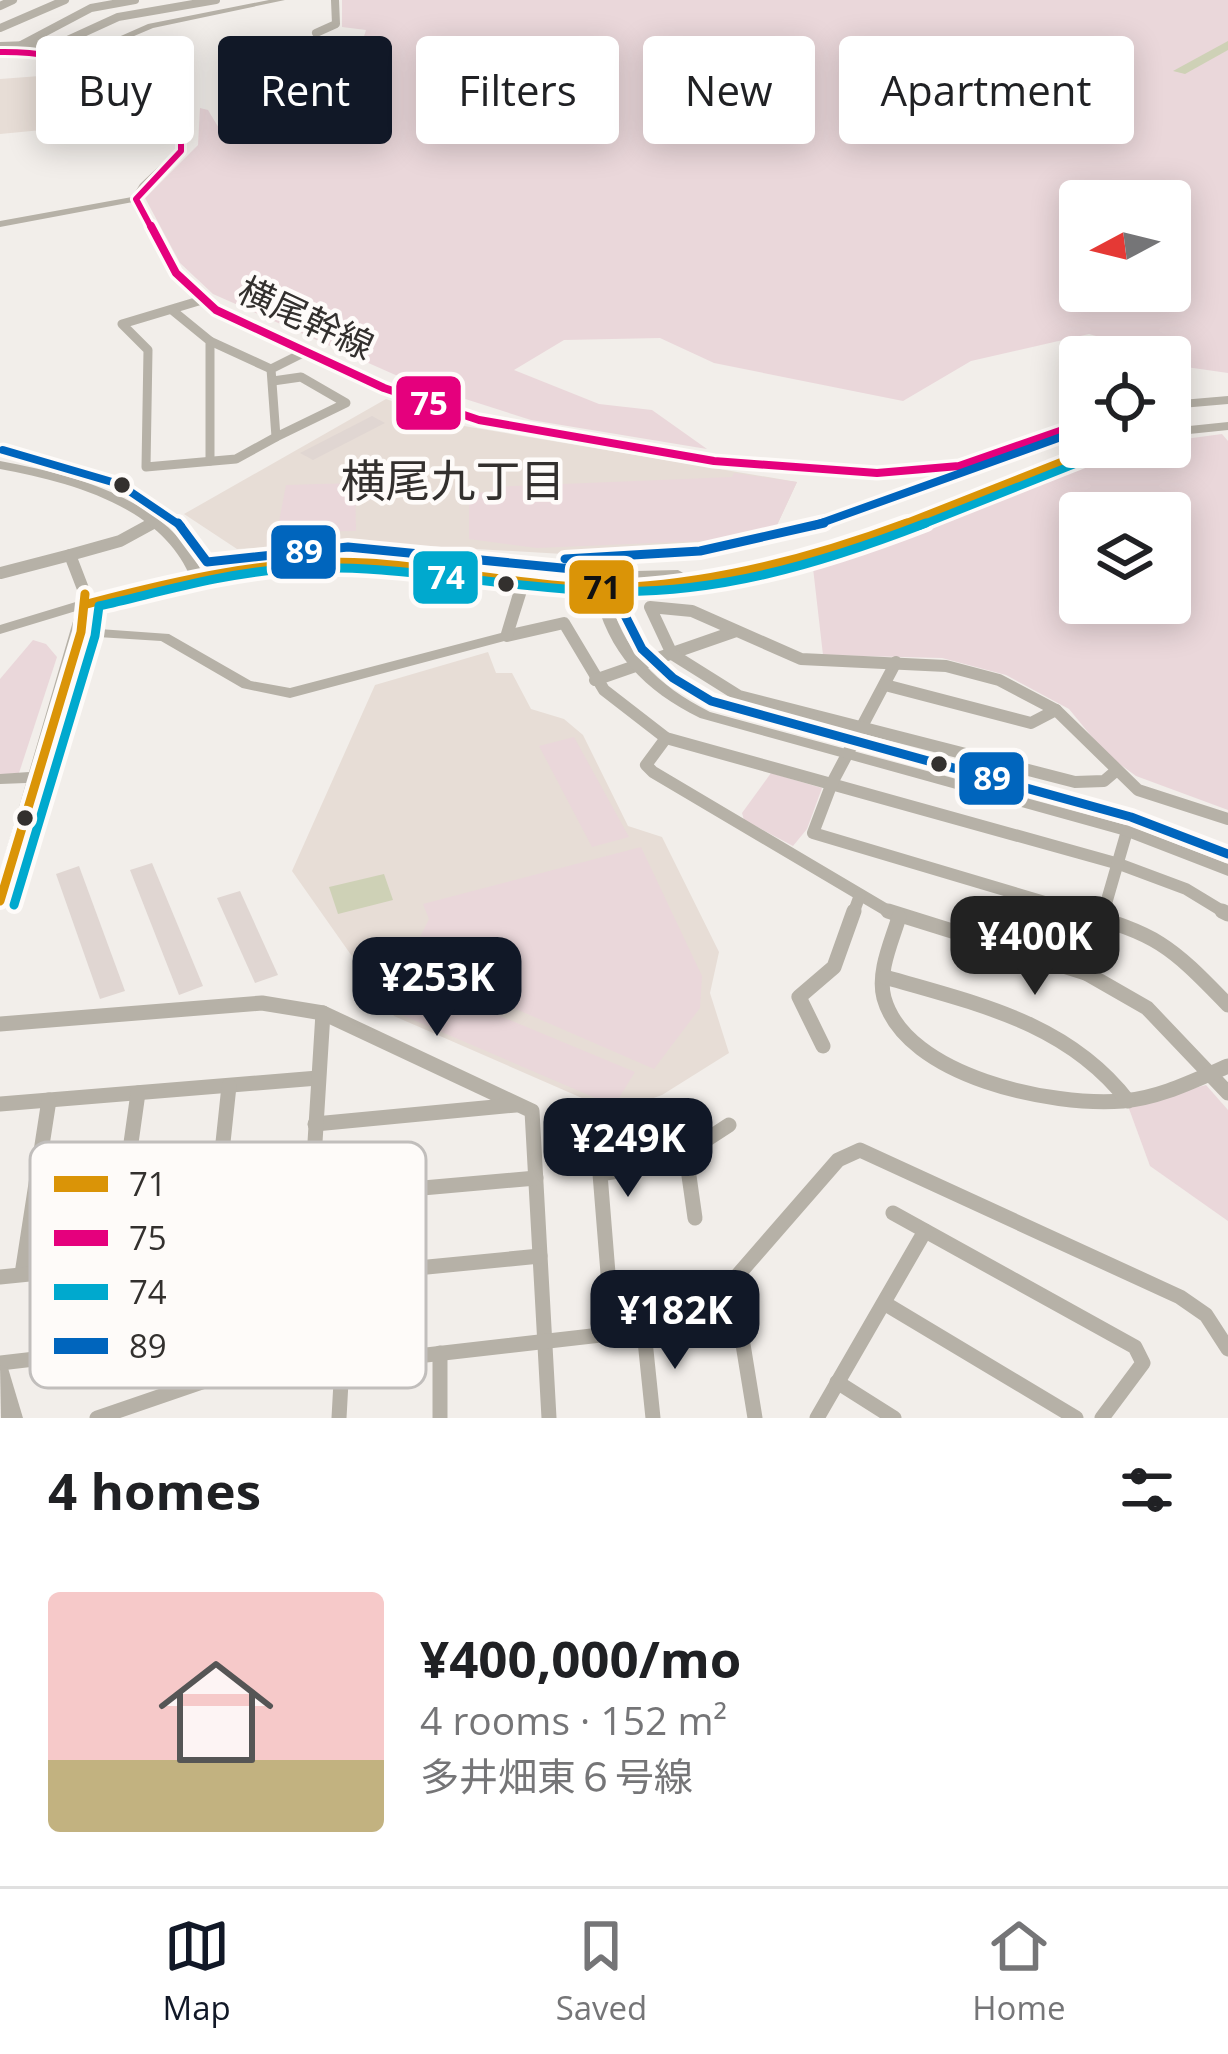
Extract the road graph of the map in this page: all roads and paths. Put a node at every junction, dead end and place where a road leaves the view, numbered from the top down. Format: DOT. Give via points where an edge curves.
graph roads {
  1 [pos="14,0"];
  2 [pos="65,0"];
  3 [pos="139,0"];
  4 [pos="216,0"];
  5 [pos="281,0"];
  6 [pos="335,0"];
  7 [pos="0,6"];
  8 [pos="154,10"];
  9 [pos="36,12"];
  10 [pos="69,19"];
  11 [pos="168,22"];
  12 [pos="97,25"];
  13 [pos="0,28"];
  14 [pos="316,33"];
  15 [pos="132,36"];
  16 [pos="21,45"];
  17 [pos="0,49"];
  18 [pos="36,52"];
  19 [pos="182,144"];
  20 [pos="136,199"];
  21 [pos="0,224"];
  22 [pos="202,300"];
  23 [pos="172,310"];
  24 [pos="210,341"];
  25 [pos="305,352"];
  26 [pos="272,375"];
  27 [pos="1228,400"];
  28 [pos="1191,403"];
  29 [pos="1228,422"];
  30 [pos="1191,426"];
  31 [pos="1059,432"];
  32 [pos="276,437"];
  33 [pos="1059,454"];
  34 [pos="210,461"];
  35 [pos="1059,462"];
  36 [pos="0,465"];
  37 [pos="155,522"];
  38 [pos="70,555"];
  39 [pos="1,573"];
  40 [pos="197,574"];
  41 [pos="525,575"];
  42 [pos="600,582"];
  43 [pos="86,599"];
  44 [pos="0,620"];
  45 [pos="0,631"];
  46 [pos="736,631"];
  47 [pos="80,632"];
  48 [pos="507,636"];
  49 [pos="672,654"];
  50 [pos="896,662"];
  51 [pos="632,666"];
  52 [pos="595,680"];
  53 [pos="885,685"];
  54 [pos="1056,710"];
  55 [pos="863,727"];
  56 [pos="666,738"];
  57 [pos="849,756"];
  58 [pos="1117,770"];
  59 [pos="37,777"];
  60 [pos="0,779"];
  61 [pos="832,783"];
  62 [pos="1228,819"];
  63 [pos="1126,831"];
  64 [pos="1119,864"];
  65 [pos="1228,869"];
  66 [pos="860,896"];
  67 [pos="0,902"];
  68 [pos="1228,914"];
  69 [pos="899,917"];
  70 [pos="1102,917"];
  71 [pos="1086,973"];
  72 [pos="885,977"];
  73 [pos="1228,1005"];
  74 [pos="322,1013"];
  75 [pos="0,1024"];
  76 [pos="824,1046"];
  77 [pos="1228,1066"];
  78 [pos="1210,1073"];
  79 [pos="318,1078"];
  80 [pos="229,1086"];
  81 [pos="138,1093"];
  82 [pos="1228,1093"];
  83 [pos="49,1100"];
  84 [pos="1128,1101"];
  85 [pos="0,1104"];
  86 [pos="517,1105"];
  87 [pos="315,1124"];
  88 [pos="730,1125"];
  89 [pos="42,1142"];
  90 [pos="131,1142"];
  91 [pos="223,1142"];
  92 [pos="314,1142"];
  93 [pos="686,1155"];
  94 [pos="536,1178"];
  95 [pos="426,1188"];
  96 [pos="893,1213"];
  97 [pos="695,1218"];
  98 [pos="30,1222"];
  99 [pos="926,1231"];
  100 [pos="540,1256"];
  101 [pos="426,1267"];
  102 [pos="30,1273"];
  103 [pos="22,1274"];
  104 [pos="0,1277"];
  105 [pos="733,1283"];
  106 [pos="884,1303"];
  107 [pos="644,1331"];
  108 [pos="613,1335"];
  109 [pos="545,1341"];
  110 [pos="1228,1348"];
  111 [pos="440,1353"];
  112 [pos="426,1355"];
  113 [pos="30,1360"];
  114 [pos="0,1363"];
  115 [pos="0,1375"];
  116 [pos="837,1382"];
  117 [pos="172,1388"];
  118 [pos="341,1388"];
  119 [pos="12,1418"];
  120 [pos="97,1418"];
  121 [pos="339,1418"];
  122 [pos="440,1418"];
  123 [pos="549,1418"];
  124 [pos="653,1418"];
  125 [pos="755,1418"];
  126 [pos="817,1418"];
  127 [pos="894,1418"];
  128 [pos="1076,1418"];
  129 [pos="1102,1418"];
  1 -- 7 [label="street"];
  2 -- 9 [label="street"];
  3 -- 8 [label="street"];
  3 -- 10 [label="street"];
  4 -- 8 [label="street"];
  5 -- 11 [label="street"];
  6 -- 14 [label="street" via="336,24"];
  8 -- 11 [label="street"];
  8 -- 12 [label="street"];
  9 -- 10 [label="street"];
  9 -- 13 [label="street"];
  10 -- 12 [label="street"];
  10 -- 16 [label="street"];
  11 -- 15 [label="street"];
  12 -- 16 [label="street" via="59,44"];
  16 -- 17 [label="street"];
  17 -- 18 [label="street"];
  19 -- 20 [label="street"];
  20 -- 21 [label="street"];
  20 -- 22 [label="street, 横尾幹線" via="176,273"];
  22 -- 23 [label="street"];
  22 -- 25 [label="street, 横尾幹線"];
  23 -- 24 [label="street"];
  23 -- 34 [label="street" via="122,324 148,350 146,467"];
  24 -- 26 [label="street"];
  24 -- 34 [label="street"];
  25 -- 26 [label="street"];
  25 -- 31 [label="street, 横尾幹線" via="479,420 714,461 924,471"];
  26 -- 32 [label="street"];
  26 -- 32 [label="street" via="301,377 346,404"];
  27 -- 28 [label="street"];
  29 -- 30 [label="street"];
  32 -- 34 [label="street" via="236,459"];
  33 -- 42 [label="street" via="781,556"];
  35 -- 42 [label="street" via="787,565 697,582"];
  36 -- 37 [label="street" via="82,486"];
  37 -- 38 [label="street"];
  37 -- 40 [label="street" via="183,545"];
  38 -- 39 [label="street"];
  38 -- 43 [label="street"];
  40 -- 41 [label="street" via="348,562"];
  40 -- 43 [label="street"];
  41 -- 42 [label="street"];
  41 -- 48 [label="street"];
  42 -- 51 [label="street"];
  43 -- 44 [label="street"];
  43 -- 45 [label="street"];
  43 -- 47 [label="street"];
  46 -- 49 [label="street"];
  46 -- 49 [label="street" via="692,611 650,607"];
  46 -- 50 [label="street" via="800,659"];
  47 -- 48 [label="street" via="164,637 274,693"];
  47 -- 59 [label="street"];
  48 -- 52 [label="street" via="564,623"];
  49 -- 51 [label="street"];
  49 -- 55 [label="street" via="739,696"];
  50 -- 53 [label="street"];
  50 -- 54 [label="street" via="972,671"];
  51 -- 52 [label="street"];
  51 -- 57 [label="street" via="705,715"];
  52 -- 56 [label="street" via="628,718"];
  53 -- 54 [label="street" via="1031,723"];
  53 -- 55 [label="street"];
  54 -- 58 [label="street"];
  55 -- 57 [label="street"];
  55 -- 58 [label="street" via="1075,782 1104,782"];
  56 -- 61 [label="street"];
  56 -- 66 [label="street" via="646,765 653,772"];
  57 -- 61 [label="street"];
  57 -- 63 [label="street"];
  58 -- 62 [label="street" via="1138,790"];
  59 -- 60 [label="street"];
  59 -- 67 [label="street"];
  61 -- 64 [label="street"];
  61 -- 70 [label="street" via="813,833"];
  63 -- 64 [label="street"];
  63 -- 65 [label="street"];
  64 -- 68 [label="street"];
  64 -- 70 [label="street"];
  66 -- 69 [label="street"];
  66 -- 76 [label="street" via="833,968 799,997"];
  69 -- 71 [label="street"];
  69 -- 72 [label="street"];
  70 -- 71 [label="street"];
  70 -- 73 [label="street" via="1176,951"];
  71 -- 78 [label="street" via="1155,1009"];
  72 -- 84 [label="street" via="1053,1030 1093,1056"];
  72 -- 84 [label="street" via="896,1024 936,1058 1048,1099"];
  74 -- 75 [label="street" via="262,1003"];
  74 -- 79 [label="street"];
  74 -- 86 [label="street"];
  77 -- 78 [label="street"];
  78 -- 82 [label="street"];
  78 -- 84 [label="street"];
  79 -- 80 [label="street"];
  79 -- 87 [label="street"];
  80 -- 81 [label="street"];
  80 -- 91 [label="street"];
  81 -- 83 [label="street"];
  81 -- 90 [label="street"];
  83 -- 85 [label="street"];
  83 -- 89 [label="street"];
  86 -- 87 [label="street"];
  86 -- 94 [label="street" via="532,1111"];
  87 -- 92 [label="street"];
  88 -- 93 [label="street"];
  93 -- 97 [label="street"];
  93 -- 108 [label="street" via="600,1174"];
  94 -- 95 [label="street"];
  94 -- 100 [label="street"];
  96 -- 99 [label="street"];
  98 -- 103 [label="street"];
  99 -- 106 [label="street"];
  99 -- 129 [label="street" via="1136,1347 1143,1363"];
  100 -- 101 [label="street"];
  100 -- 109 [label="street"];
  102 -- 103 [label="street"];
  103 -- 104 [label="street"];
  105 -- 107 [label="street" via="696,1317"];
  105 -- 110 [label="street" via="838,1160 860,1150 1180,1297"];
  105 -- 125 [label="street"];
  106 -- 116 [label="street"];
  106 -- 128 [label="street"];
  107 -- 108 [label="street"];
  107 -- 124 [label="street"];
  108 -- 109 [label="street"];
  109 -- 111 [label="street"];
  109 -- 123 [label="street"];
  111 -- 112 [label="street"];
  111 -- 122 [label="street"];
  113 -- 114 [label="street"];
  115 -- 119 [label="street"];
  116 -- 126 [label="street"];
  116 -- 127 [label="street"];
  117 -- 120 [label="street"];
  118 -- 121 [label="street"];
}
